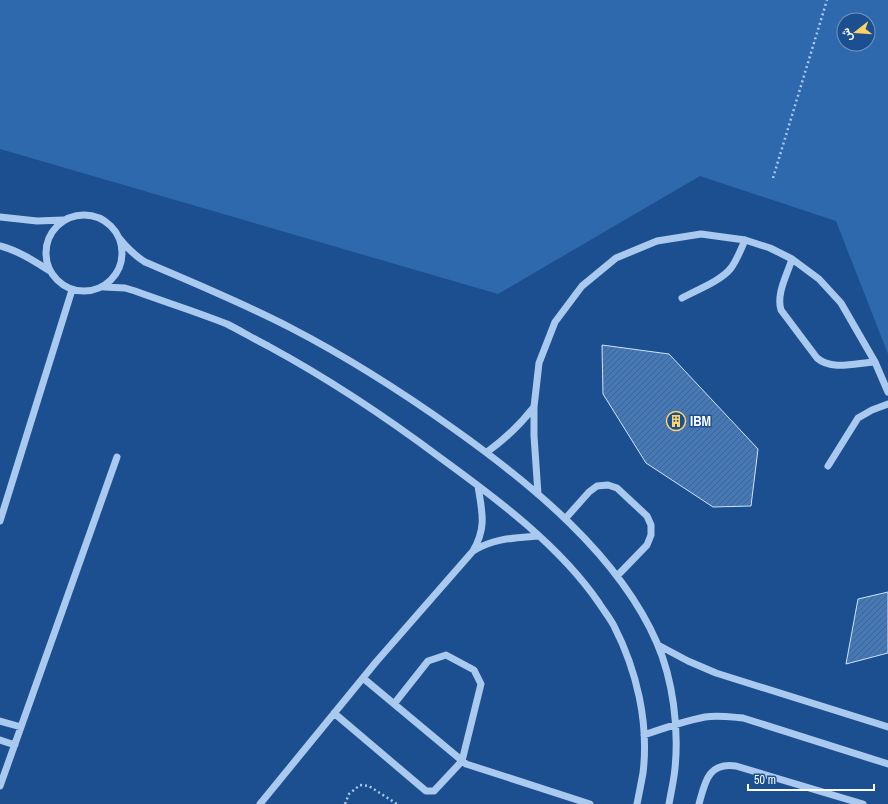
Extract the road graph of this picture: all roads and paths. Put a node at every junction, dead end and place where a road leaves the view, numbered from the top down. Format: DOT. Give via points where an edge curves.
graph roads {
  1 [pos="827,0"];
  2 [pos="773,178"];
  3 [pos="0,217"];
  4 [pos="63,220"];
  5 [pos="119,238"];
  6 [pos="745,240"];
  7 [pos="0,246"];
  8 [pos="792,259"];
  9 [pos="50,271"];
  10 [pos="104,287"];
  11 [pos="72,290"];
  12 [pos="682,298"];
  13 [pos="875,362"];
  14 [pos="888,392"];
  15 [pos="888,404"];
  16 [pos="534,407"];
  17 [pos="487,452"];
  18 [pos="117,457"];
  19 [pos="828,466"];
  20 [pos="478,486"];
  21 [pos="538,494"];
  22 [pos="565,519"];
  23 [pos="0,522"];
  24 [pos="538,536"];
  25 [pos="473,551"];
  26 [pos="617,576"];
  27 [pos="658,645"];
  28 [pos="363,678"];
  29 [pos="394,704"];
  30 [pos="334,713"];
  31 [pos="0,721"];
  32 [pos="676,724"];
  33 [pos="21,727"];
  34 [pos="888,728"];
  35 [pos="644,735"];
  36 [pos="0,740"];
  37 [pos="15,745"];
  38 [pos="462,761"];
  39 [pos="888,764"];
  40 [pos="0,786"];
  41 [pos="260,804"];
  42 [pos="345,804"];
  43 [pos="397,804"];
  44 [pos="590,804"];
  45 [pos="637,804"];
  46 [pos="669,804"];
  47 [pos="699,804"];
  48 [pos="863,804"];
  1 -- 2 [label="path"];
  3 -- 4 [label="street" via="37,221"];
  4 -- 5 [label="street" via="84,214 95,216 114,229"];
  4 -- 9 [label="street" via="49,238 46,249"];
  5 -- 10 [label="street" via="122,260 119,270"];
  5 -- 17 [label="street" via="126,248 145,262 290,327 340,355 394,388"];
  6 -- 8 [label="street"];
  6 -- 12 [label="street" via="731,268 724,275"];
  6 -- 16 [label="street" via="701,234 657,241 616,258 582,286 555,322 539,363"];
  7 -- 9 [label="street" via="11,249"];
  8 -- 13 [label="street" via="819,279 841,303"];
  8 -- 13 [label="street" via="779,304 817,358 822,363 836,366"];
  9 -- 11 [label="street" via="63,286"];
  10 -- 11 [label="street" via="94,291"];
  10 -- 20 [label="street" via="135,290 227,325 292,359 354,397"];
  11 -- 23 [label="street"];
  13 -- 14 [label="street"];
  15 -- 19 [label="street" via="858,418"];
  16 -- 17 [label="street" via="521,424"];
  16 -- 21 [label="street"];
  17 -- 21 [label="street"];
  18 -- 33 [label="street"];
  20 -- 24 [label="street"];
  20 -- 25 [label="street" via="483,519 482,530"];
  21 -- 22 [label="street"];
  22 -- 26 [label="street"];
  22 -- 26 [label="street" via="589,492 597,486 608,485 617,488 647,516 651,525 648,545"];
  24 -- 25 [label="street" via="494,541"];
  24 -- 35 [label="street" via="566,562 614,624 640,696"];
  25 -- 28 [label="street"];
  26 -- 27 [label="street" via="640,609"];
  27 -- 32 [label="street" via="670,684"];
  27 -- 34 [label="street" via="716,673"];
  28 -- 29 [label="street"];
  28 -- 30 [label="street"];
  29 -- 38 [label="street"];
  29 -- 38 [label="street" via="428,661 446,655 474,670 481,684"];
  30 -- 38 [label="street" via="426,791 434,791"];
  30 -- 41 [label="street"];
  31 -- 33 [label="street"];
  32 -- 35 [label="street"];
  32 -- 39 [label="street" via="707,717 743,718"];
  32 -- 46 [label="street" via="675,768"];
  33 -- 37 [label="street"];
  35 -- 45 [label="street" via="643,772"];
  36 -- 37 [label="street"];
  37 -- 40 [label="street"];
  38 -- 44 [label="street"];
  42 -- 43 [label="path" via="349,794 360,785 369,786"];
  47 -- 48 [label="street" via="709,774 726,765"];
}
